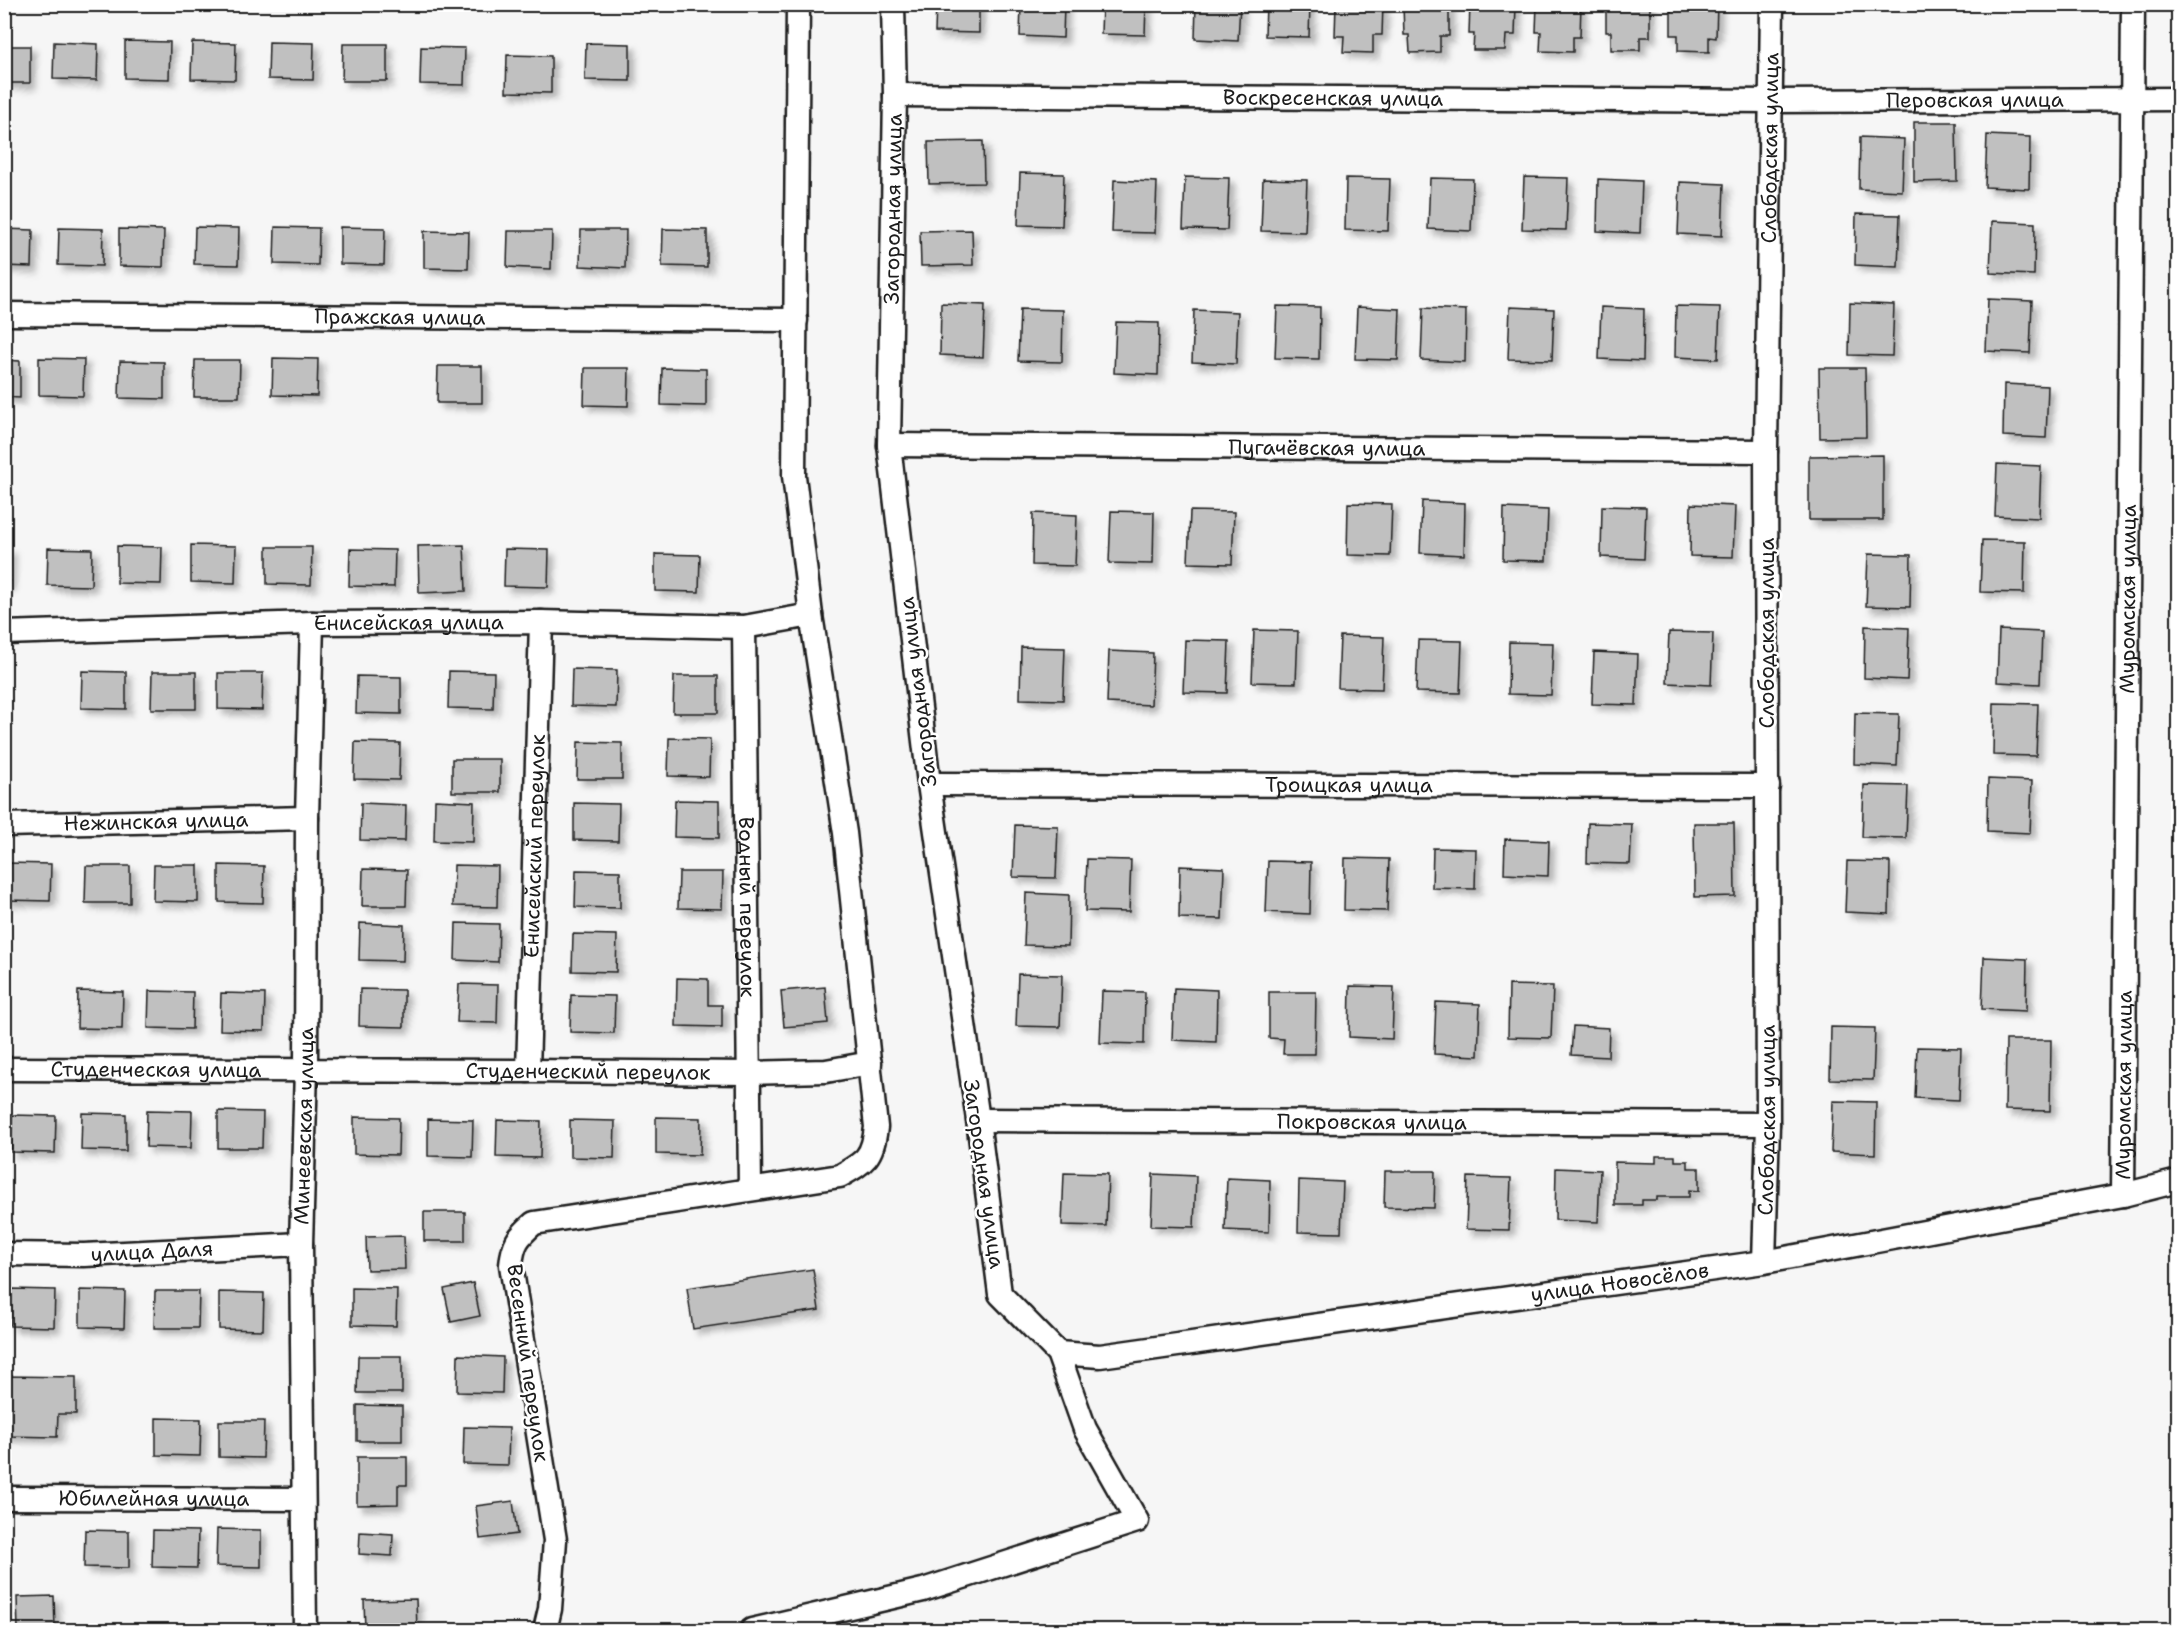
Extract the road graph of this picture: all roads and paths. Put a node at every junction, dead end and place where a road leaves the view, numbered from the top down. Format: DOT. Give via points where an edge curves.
graph roads {
  1 [pos="798,4"];
  2 [pos="893,4"];
  3 [pos="1772,4"];
  4 [pos="2133,4"];
  5 [pos="895,95"];
  6 [pos="2133,99"];
  7 [pos="2178,99"];
  8 [pos="1772,101"];
  9 [pos="4,314"];
  10 [pos="796,320"];
  11 [pos="889,445"];
  12 [pos="1766,451"];
  13 [pos="811,615"];
  14 [pos="541,622"];
  15 [pos="312,623"];
  16 [pos="744,627"];
  17 [pos="4,633"];
  18 [pos="929,784"];
  19 [pos="1768,786"];
  20 [pos="307,818"];
  21 [pos="4,825"];
  22 [pos="870,1063"];
  23 [pos="4,1069"];
  24 [pos="306,1069"];
  25 [pos="528,1071"];
  26 [pos="748,1073"];
  27 [pos="978,1120"];
  28 [pos="1768,1124"];
  29 [pos="2178,1181"];
  30 [pos="750,1190"];
  31 [pos="2123,1195"];
  32 [pos="301,1244"];
  33 [pos="4,1254"];
  34 [pos="1764,1263"];
  35 [pos="1058,1353"];
  36 [pos="4,1498"];
  37 [pos="302,1499"];
  38 [pos="305,1630"];
  39 [pos="545,1630"];
  40 [pos="752,1630"];
  1 -- 10 [label="street"];
  2 -- 5 [label="street, Загородная улица"];
  3 -- 8 [label="street, Слободская улица"];
  4 -- 6 [label="street, Муромская улица"];
  5 -- 8 [label="street, Воскресенская улица"];
  5 -- 11 [label="street, Загородная улица"];
  6 -- 7 [label="street, Перовская улица"];
  6 -- 8 [label="street, Перовская улица"];
  6 -- 31 [label="street, Муромская улица"];
  8 -- 12 [label="street, Слободская улица"];
  9 -- 10 [label="street, Пражская улица"];
  10 -- 13 [label="street" via="794,477"];
  11 -- 12 [label="street, Пугачёвская улица"];
  11 -- 18 [label="street, Загородная улица"];
  12 -- 19 [label="street, Слободская улица"];
  13 -- 16 [label="street, Енисейская улица"];
  13 -- 22 [label="street" via="845,833"];
  14 -- 15 [label="street, Енисейская улица"];
  14 -- 16 [label="street, Енисейская улица"];
  14 -- 25 [label="street, Енисейский переулок"];
  15 -- 17 [label="street, Енисейская улица"];
  15 -- 20 [label="street, Минеевская улица"];
  16 -- 26 [label="street, Водный переулок"];
  18 -- 19 [label="street, Троицкая улица"];
  18 -- 27 [label="street, Загородная улица"];
  19 -- 28 [label="street, Слободская улица"];
  20 -- 21 [label="street, Нежинская улица"];
  20 -- 24 [label="street, Минеевская улица"];
  22 -- 26 [label="street, Студенческий переулок" via="826,1071"];
  22 -- 30 [label="street, Весенний переулок" via="876,1127 874,1145 864,1162 840,1176"];
  23 -- 24 [label="street, Студенческая улица"];
  24 -- 25 [label="street, Студенческий переулок"];
  24 -- 32 [label="street, Минеевская улица"];
  25 -- 26 [label="street, Студенческий переулок"];
  26 -- 30 [label="street, Водный переулок"];
  27 -- 28 [label="street, Покровская улица"];
  27 -- 35 [label="street, Загородная улица" via="1000,1294"];
  28 -- 34 [label="street, Слободская улица"];
  29 -- 31 [label="street, улица Новосёлов"];
  30 -- 39 [label="street, Весенний переулок" via="534,1222 518,1238 511,1265 555,1540"];
  31 -- 34 [label="street, улица Новосёлов"];
  32 -- 33 [label="street, улица Даля" via="84,1255"];
  32 -- 37 [label="street, Минеевская улица"];
  34 -- 35 [label="street, улица Новосёлов" via="1100,1356"];
  35 -- 40 [label="street" via="1085,1429 1137,1521 923,1590"];
  36 -- 37 [label="street, Юбилейная улица"];
  37 -- 38 [label="street, Минеевская улица"];
}
